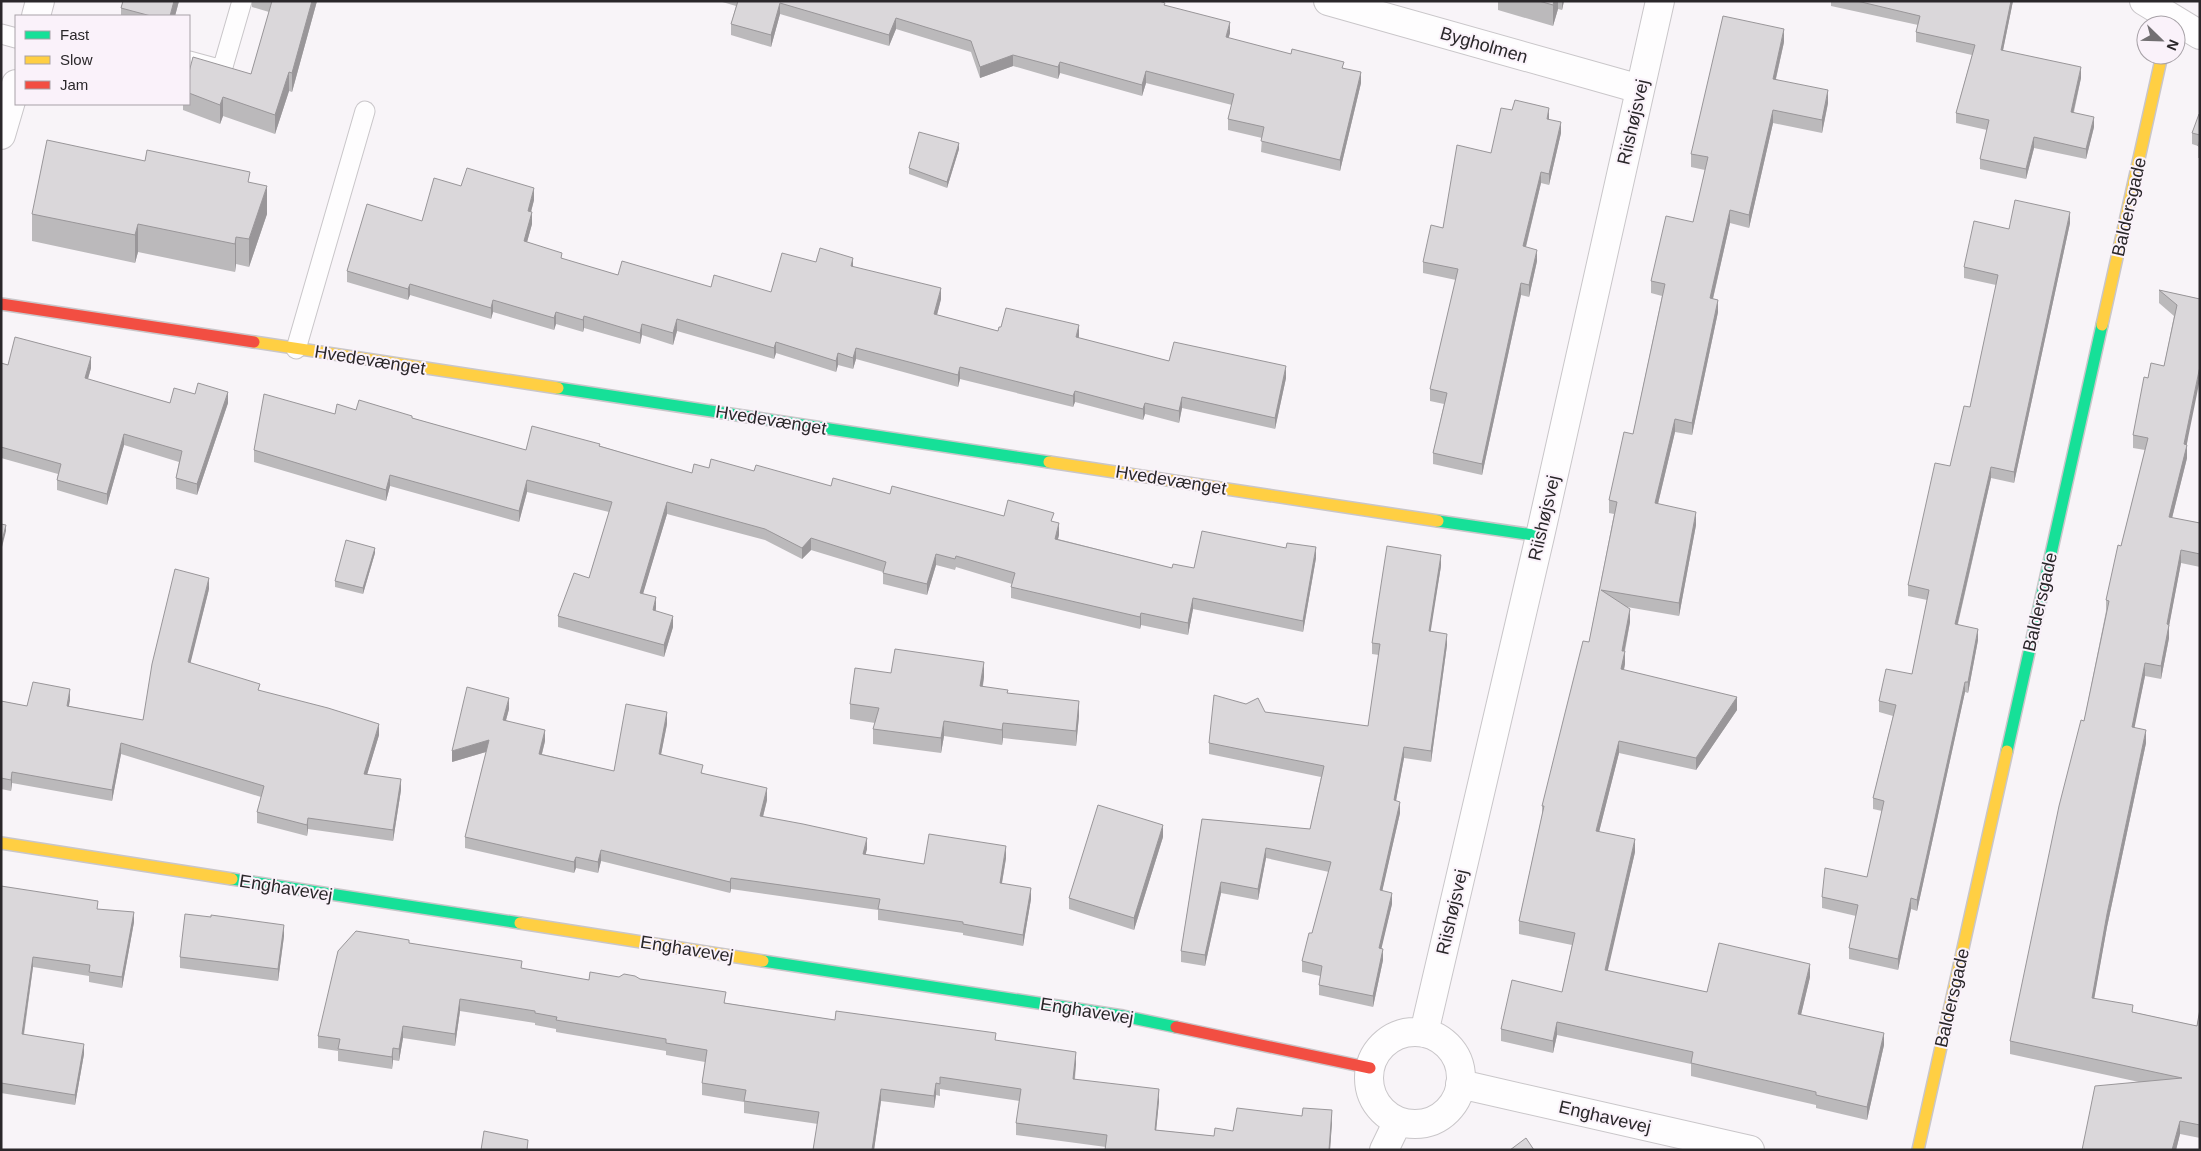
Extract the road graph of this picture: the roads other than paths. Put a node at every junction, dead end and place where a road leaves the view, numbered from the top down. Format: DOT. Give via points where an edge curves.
graph roads {
  1 [pos="40,1"];
  2 [pos="242,1"];
  3 [pos="1328,1"];
  4 [pos="1660,1"];
  5 [pos="2144,1"];
  6 [pos="36,15"];
  7 [pos="2162,15"];
  8 [pos="2186,28"];
  9 [pos="1,34"];
  10 [pos="2200,35"];
  11 [pos="15,38"];
  12 [pos="190,61"];
  13 [pos="2160,65"];
  14 [pos="15,87"];
  15 [pos="1640,89"];
  16 [pos="364,111"];
  17 [pos="1,135"];
  18 [pos="1,304"];
  19 [pos="296,349"];
  20 [pos="1540,536"];
  21 [pos="1,843"];
  22 [pos="1424,1033"];
  23 [pos="1370,1068"];
  24 [pos="1460,1084"];
  25 [pos="1398,1121"];
  26 [pos="1384,1150"];
  27 [pos="1750,1150"];
  28 [pos="1918,1150"];
  1 -- 6 [label="street"];
  2 -- 12 [label="lane" via="222,70"];
  3 -- 15 [label="street, Bygholmen"];
  4 -- 15 [label="street, Riishøjsvej"];
  5 -- 7 [label="street"];
  8 -- 10 [label="street"];
  9 -- 11 [label="lane"];
  13 -- 28 [label="street, Baldersgade"];
  14 -- 17 [label="street"];
  15 -- 20 [label="street, Riishøjsvej"];
  16 -- 19 [label="lane"];
  18 -- 19 [label="street, Hvedevænget"];
  19 -- 20 [label="street, Hvedevænget"];
  20 -- 22 [label="street, Riishøjsvej"];
  21 -- 23 [label="street, Enghavevej" via="1123,1016"];
  22 -- 23 [label="street" via="1395,1036 1384,1044"];
  22 -- 24 [label="street" via="1439,1038 1451,1049 1460,1068"];
  23 -- 25 [label="street" via="1372,1094 1380,1108"];
  24 -- 25 [label="street" via="1452,1104 1441,1116 1414,1124"];
  24 -- 27 [label="street, Enghavevej"];
  25 -- 26 [label="street"];
}
